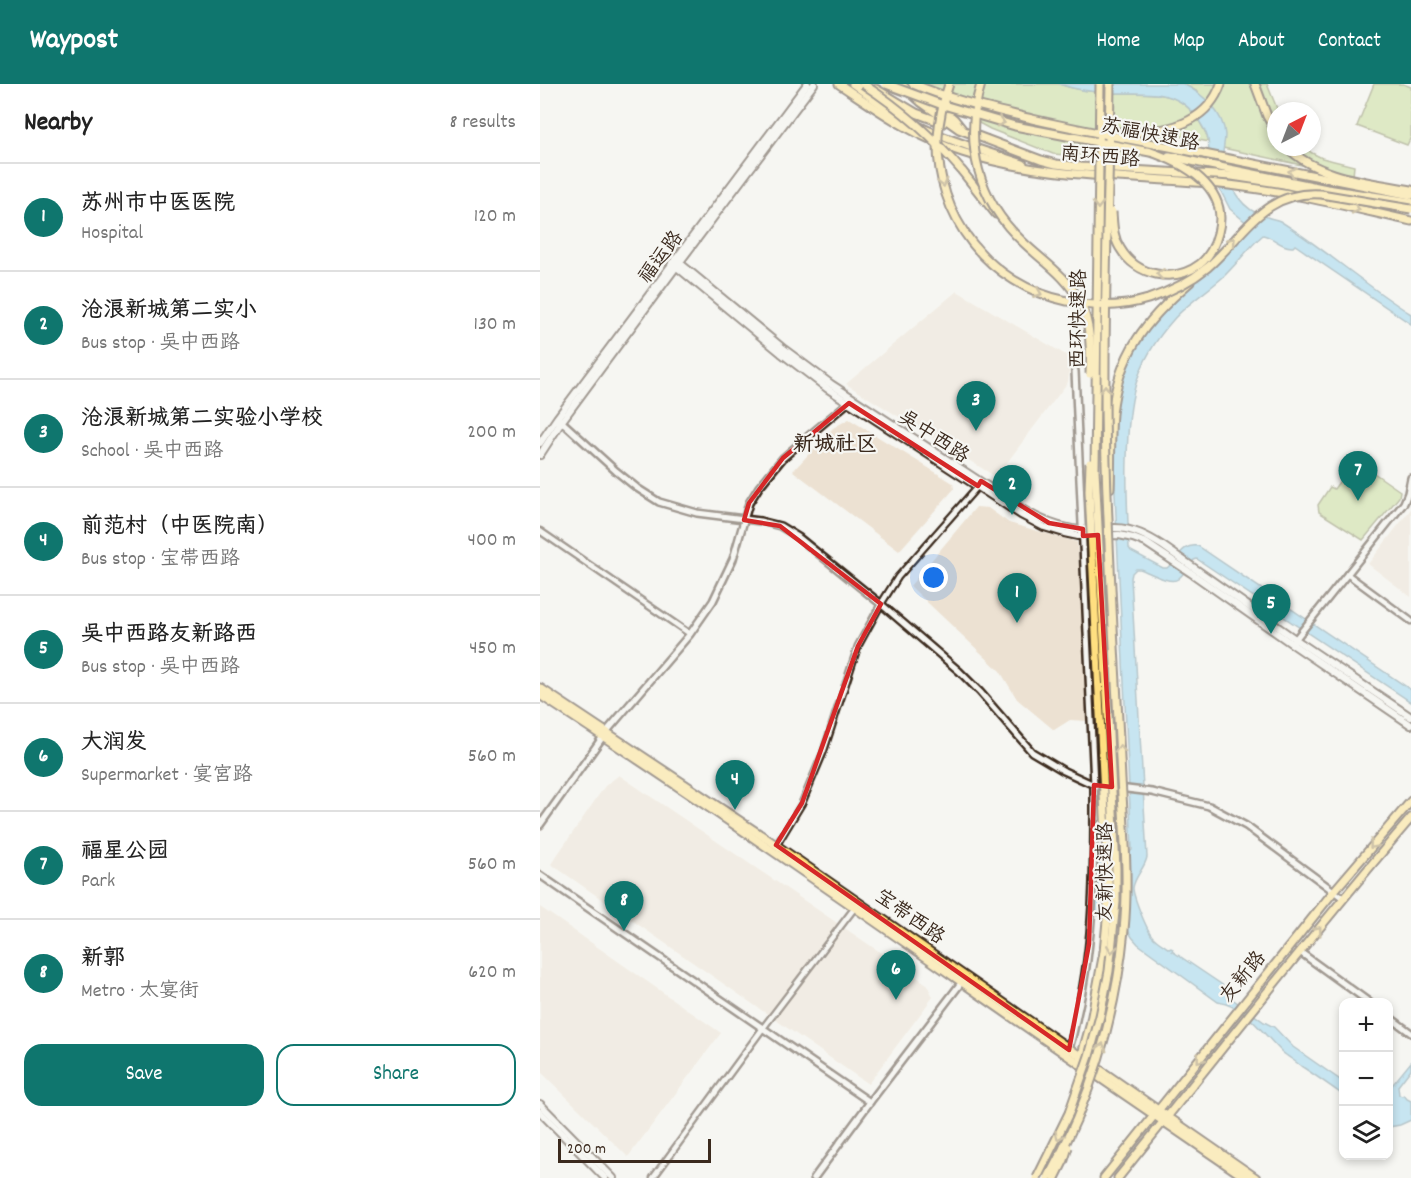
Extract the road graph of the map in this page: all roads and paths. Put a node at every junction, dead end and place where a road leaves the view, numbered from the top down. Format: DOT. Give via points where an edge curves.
graph roads {
  1 [pos="807,84"];
  2 [pos="814,84"];
  3 [pos="839,84"];
  4 [pos="853,84"];
  5 [pos="863,84"];
  6 [pos="868,84"];
  7 [pos="886,84"];
  8 [pos="900,84"];
  9 [pos="907,84"];
  10 [pos="914,84"];
  11 [pos="949,84"];
  12 [pos="981,84"];
  13 [pos="1100,84"];
  14 [pos="1112,84"];
  15 [pos="1221,84"];
  16 [pos="1255,84"];
  17 [pos="939,114"];
  18 [pos="1267,116"];
  19 [pos="1079,129"];
  20 [pos="961,130"];
  21 [pos="1148,151"];
  22 [pos="1109,156"];
  23 [pos="1297,156"];
  24 [pos="753,160"];
  25 [pos="1038,169"];
  26 [pos="1411,190"];
  27 [pos="1411,195"];
  28 [pos="1411,202"];
  29 [pos="1411,210"];
  30 [pos="1411,220"];
  31 [pos="1021,241"];
  32 [pos="676,263"];
  33 [pos="1205,269"];
  34 [pos="1090,363"];
  35 [pos="1075,371"];
  36 [pos="1095,396"];
  37 [pos="850,401"];
  38 [pos="560,419"];
  39 [pos="540,443"];
  40 [pos="540,454"];
  41 [pos="1095,470"];
  42 [pos="1411,478"];
  43 [pos="979,484"];
  44 [pos="1107,518"];
  45 [pos="744,520"];
  46 [pos="1091,525"];
  47 [pos="540,531"];
  48 [pos="1083,533"];
  49 [pos="1110,552"];
  50 [pos="1100,555"];
  51 [pos="1347,574"];
  52 [pos="880,604"];
  53 [pos="1411,621"];
  54 [pos="690,634"];
  55 [pos="1293,641"];
  56 [pos="540,688"];
  57 [pos="540,695"];
  58 [pos="1411,717"];
  59 [pos="1411,725"];
  60 [pos="605,734"];
  61 [pos="1094,785"];
  62 [pos="1411,801"];
  63 [pos="1411,818"];
  64 [pos="540,825"];
  65 [pos="774,848"];
  66 [pos="540,874"];
  67 [pos="1334,891"];
  68 [pos="1343,898"];
  69 [pos="857,905"];
  70 [pos="1300,952"];
  71 [pos="963,980"];
  72 [pos="1363,998"];
  73 [pos="1393,1019"];
  74 [pos="763,1028"];
  75 [pos="1411,1033"];
  76 [pos="1067,1052"];
  77 [pos="1080,1061"];
  78 [pos="870,1102"];
  79 [pos="540,1104"];
  80 [pos="540,1112"];
  81 [pos="1156,1114"];
  82 [pos="1078,1117"];
  83 [pos="1166,1120"];
  84 [pos="605,1178"];
  85 [pos="613,1178"];
  86 [pos="653,1178"];
  87 [pos="814,1178"];
  88 [pos="1037,1178"];
  89 [pos="1048,1178"];
  90 [pos="1055,1178"];
  91 [pos="1104,1178"];
  92 [pos="1118,1178"];
  93 [pos="1246,1178"];
  94 [pos="1256,1178"];
  1 -- 24 [label="main road, 福运路"];
  2 -- 24 [label="main road, 福运路"];
  3 -- 25 [label="main road, 南环西路" via="899,123 946,146"];
  4 -- 25 [label="main road" via="914,124"];
  5 -- 31 [label="main road, bridge" via="939,145"];
  6 -- 20 [label="main road" via="915,113"];
  7 -- 21 [label="main road, 苏福快速路, one-way, bridge" via="1006,123"];
  8 -- 17 [label="main road, 南环西路"];
  9 -- 17 [label="main road, 南环西路"];
  10 -- 19 [label="main road, 苏福快速路, bridge" via="979,106"];
  10 -- 20 [label="main road"];
  11 -- 33 [label="main road, one-way, bridge" via="938,137 945,192 971,242 1009,278 1056,299 1111,305 1155,296"];
  12 -- 31 [label="main road, bridge" via="973,128 979,172 995,208"];
  13 -- 36 [label="main road, 西环快速路, one-way, bridge"];
  14 -- 22 [label="main road, 西环快速路, bridge"];
  15 -- 19 [label="main road, bridge" via="1203,110 1171,127 1138,133"];
  16 -- 18 [label="main road"];
  17 -- 20 [label="main road, 南环西路"];
  27 -- 19 [label="main road, 苏福快速路, one-way, bridge"];
  20 -- 29 [label="main road, 南环西路" via="1056,164 1232,176"];
  21 -- 22 [label="main road, one-way, bridge" via="1195,174 1218,205 1219,228 1212,249 1185,272 1152,273 1135,265 1122,251 1114,233"];
  21 -- 28 [label="main road, 苏福快速路, bridge" via="1327,189"];
  44 -- 22 [label="main road, 西环快速路, one-way, bridge"];
  23 -- 26 [label="main road" via="1325,171"];
  24 -- 32 [label="main road, 福运路"];
  25 -- 30 [label="main road, 南环西路, one-way" via="1281,192"];
  33 -- 29 [label="main road, one-way, bridge" via="1254,218 1287,198 1321,194"];
  31 -- 34 [label="main road, bridge" via="1059,273 1080,302 1088,328"];
  32 -- 37 [label="main road, 吴中西路" via="794,364"];
  32 -- 38 [label="main road, 福运路"];
  33 -- 44 [label="main road, bridge" via="1149,321 1123,367 1114,396"];
  34 -- 36 [label="main road, bridge"];
  34 -- 46 [label="main road, bridge"];
  35 -- 48 [label="street"];
  36 -- 41 [label="main road, 西环快速路, bridge"];
  37 -- 43 [label="main road, 吴中西路"];
  37 -- 45 [label="street" via="783,458 759,487"];
  38 -- 39 [label="main road, 福运路"];
  38 -- 40 [label="main road, 福运路"];
  38 -- 45 [label="street" via="616,471 659,502"];
  41 -- 46 [label="main road, bridge"];
  41 -- 50 [label="main road, 西环快速路, bridge"];
  42 -- 51 [label="street" via="1404,503"];
  43 -- 48 [label="main road, 吴中西路" via="1039,525 1064,533"];
  43 -- 52 [label="street" via="898,577"];
  44 -- 49 [label="main road, 西环快速路, bridge"];
  45 -- 52 [label="street" via="780,526 798,537"];
  45 -- 54 [label="street" via="728,570"];
  46 -- 77 [label="main road, bridge" via="1108,910 1094,1006"];
  47 -- 54 [label="street"];
  48 -- 55 [label="main road, 吴中西路" via="1132,534 1192,570"];
  48 -- 61 [label="street"];
  82 -- 49 [label="main road, 友新快速路, one-way, bridge" via="1109,1020 1124,927 1126,874"];
  50 -- 88 [label="main road, 友新快速路, one-way, bridge" via="1116,868 1113,938 1089,1056 1069,1113"];
  51 -- 53 [label="street"];
  51 -- 55 [label="street"];
  52 -- 61 [label="street" via="969,681 1032,752"];
  52 -- 65 [label="street" via="858,646 811,783"];
  54 -- 60 [label="street"];
  55 -- 58 [label="main road, 吴中西路"];
  55 -- 59 [label="main road, 吴中西路"];
  56 -- 60 [label="main road, 宝带西路"];
  57 -- 60 [label="main road, 宝带西路"];
  60 -- 64 [label="street"];
  60 -- 65 [label="main road, 宝带西路"];
  61 -- 67 [label="street" via="1152,792 1209,806 1246,826"];
  61 -- 76 [label="street" via="1089,944 1084,987"];
  62 -- 67 [label="main road, 友新路, one-way"];
  63 -- 68 [label="main road, 友新路"];
  65 -- 69 [label="main road, 宝带西路"];
  66 -- 74 [label="street"];
  67 -- 68 [label="street"];
  67 -- 81 [label="main road, 友新路, one-way"];
  70 -- 68 [label="main road, 友新路, one-way"];
  69 -- 71 [label="main road, 宝带西路"];
  69 -- 74 [label="street"];
  70 -- 72 [label="street"];
  70 -- 83 [label="main road, 友新路"];
  71 -- 76 [label="main road, 宝带西路"];
  71 -- 78 [label="street"];
  73 -- 75 [label="street"];
  74 -- 78 [label="street"];
  74 -- 86 [label="street"];
  76 -- 77 [label="main road, 宝带西路"];
  77 -- 81 [label="main road, 宝带西路"];
  78 -- 87 [label="street"];
  79 -- 85 [label="main road"];
  80 -- 84 [label="main road"];
  81 -- 83 [label="main road, 宝带西路"];
  81 -- 91 [label="main road, 友新路"];
  82 -- 89 [label="main road, 友新快速路, bridge"];
  82 -- 90 [label="main road, bridge"];
  83 -- 92 [label="main road, 友新路"];
  83 -- 93 [label="main road, 宝带西路"];
  83 -- 94 [label="main road, 宝带西路"];
}
